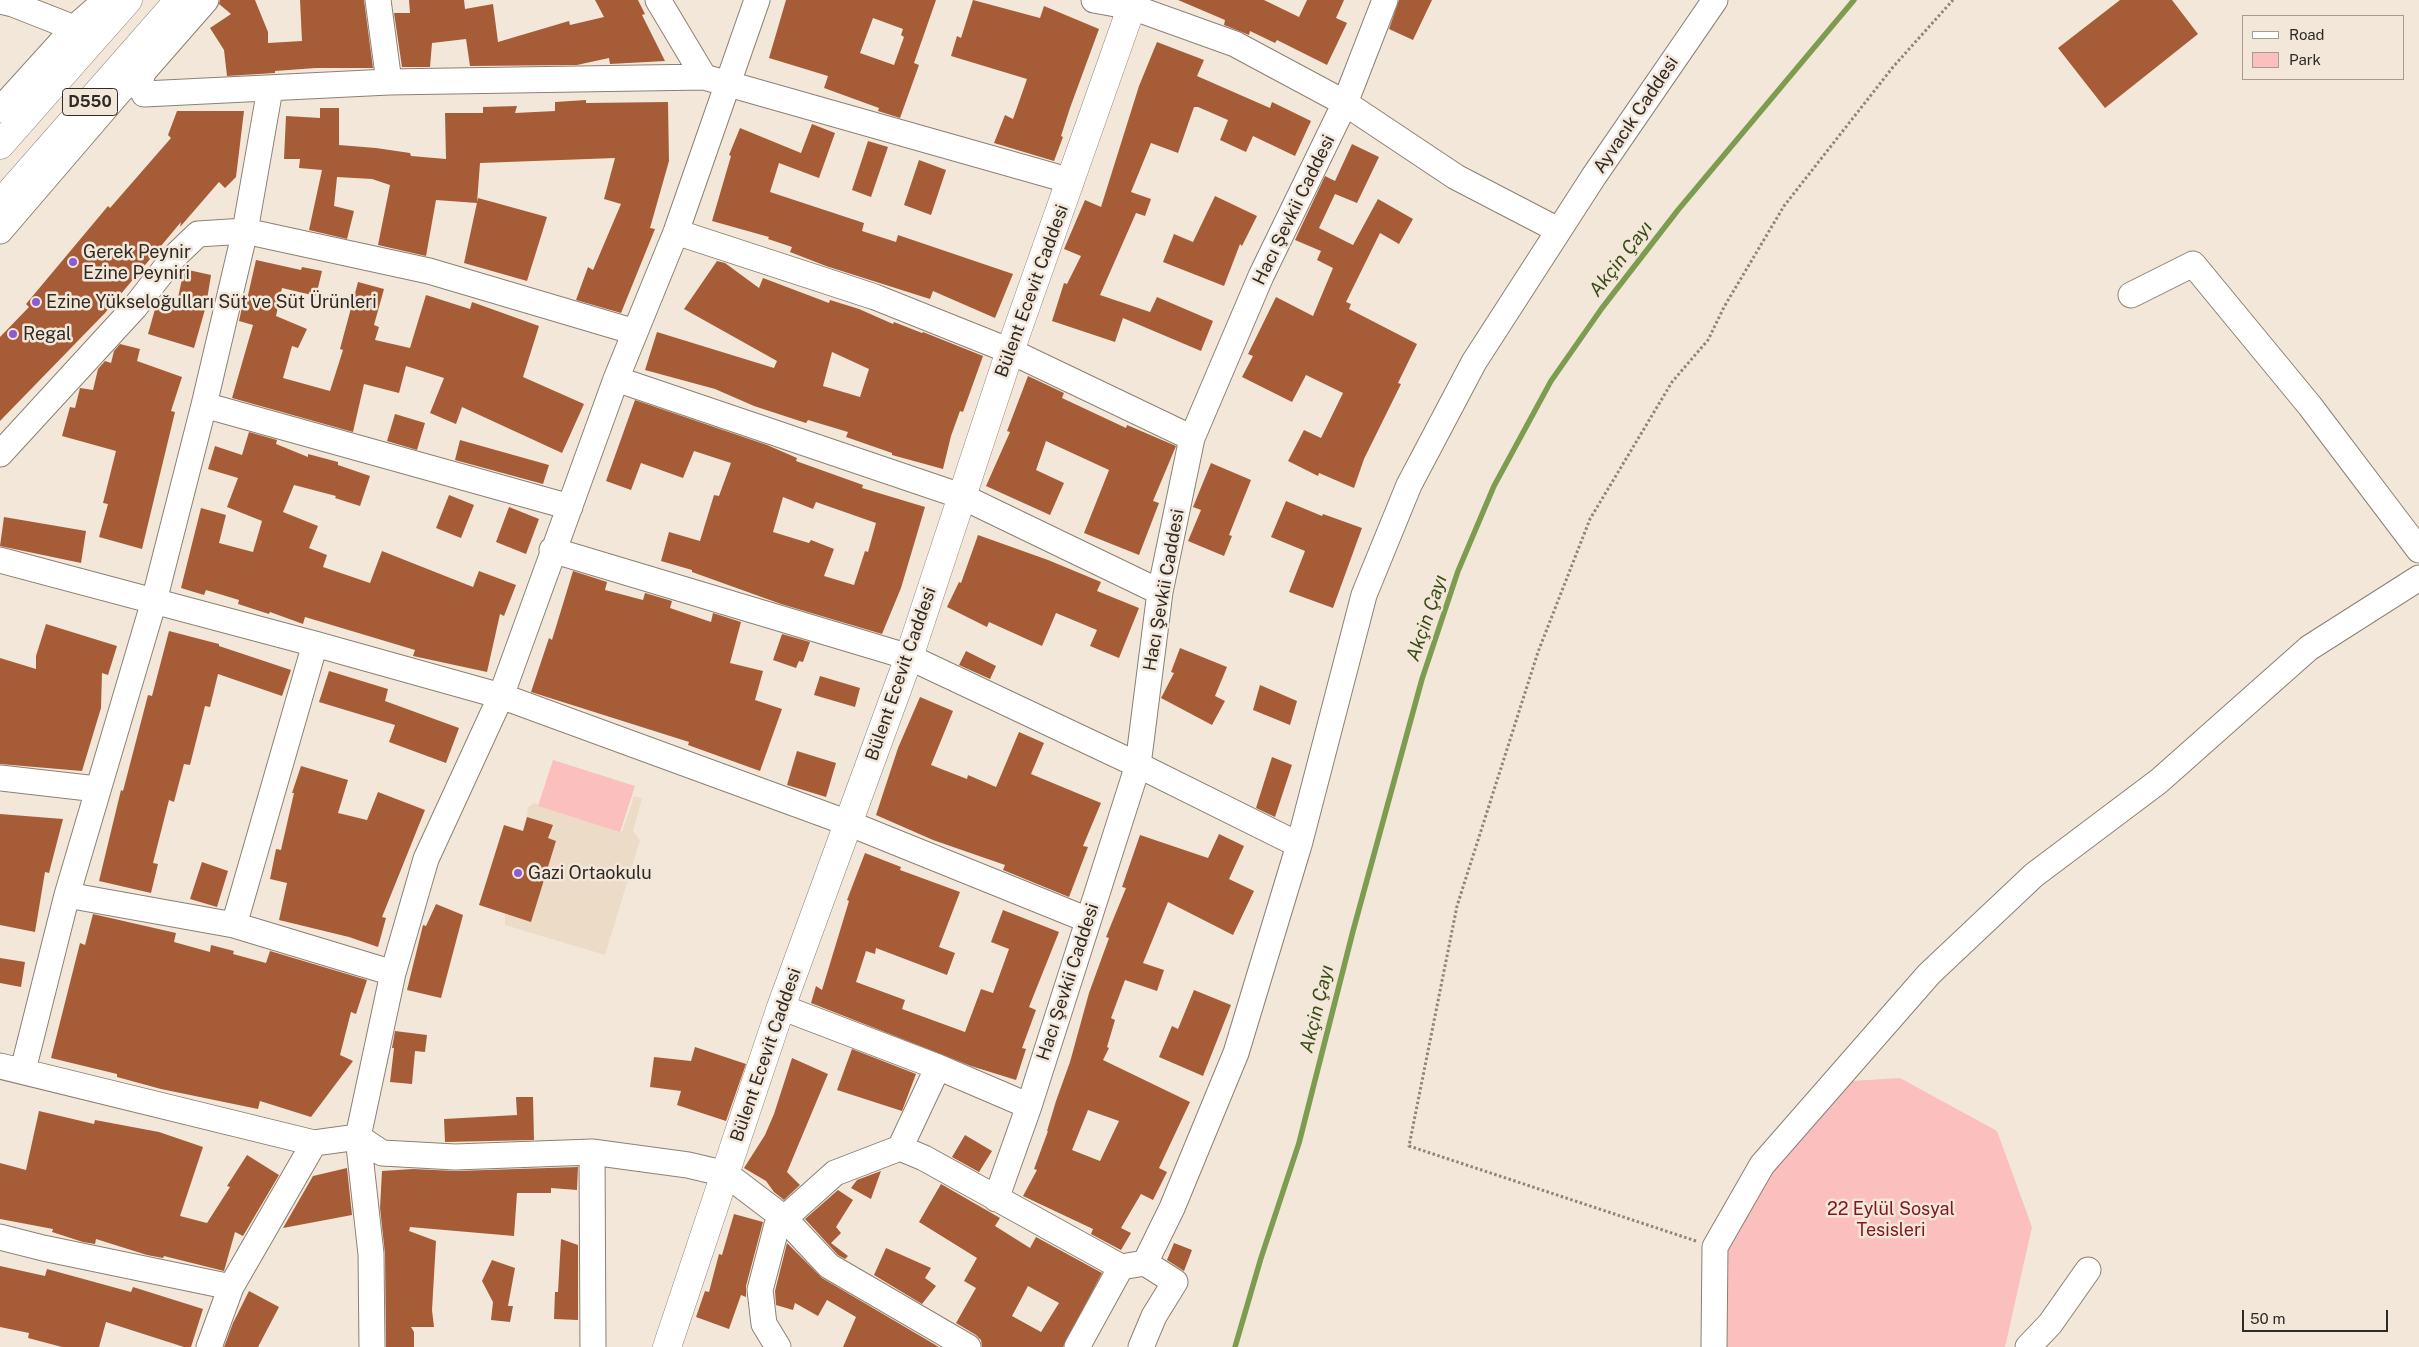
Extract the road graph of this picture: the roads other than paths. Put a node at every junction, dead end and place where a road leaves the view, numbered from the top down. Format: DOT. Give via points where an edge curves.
graph roads {
  1 [pos="106,0"];
  2 [pos="128,0"];
  3 [pos="179,0"];
  4 [pos="206,0"];
  5 [pos="378,0"];
  6 [pos="658,0"];
  7 [pos="757,0"];
  8 [pos="1094,0"];
  9 [pos="1385,0"];
  10 [pos="1715,0"];
  11 [pos="0,1"];
  12 [pos="1133,4"];
  13 [pos="79,39"];
  14 [pos="143,72"];
  15 [pos="704,77"];
  16 [pos="389,82"];
  17 [pos="728,84"];
  18 [pos="114,86"];
  19 [pos="270,88"];
  20 [pos="1345,103"];
  21 [pos="0,110"];
  22 [pos="2,139"];
  23 [pos="1071,181"];
  24 [pos="0,204"];
  25 [pos="1558,230"];
  26 [pos="0,231"];
  27 [pos="245,231"];
  28 [pos="676,232"];
  29 [pos="2131,295"];
  30 [pos="635,332"];
  31 [pos="1010,351"];
  32 [pos="616,379"];
  33 [pos="204,405"];
  34 [pos="1192,438"];
  35 [pos="0,454"];
  36 [pos="961,496"];
  37 [pos="570,507"];
  38 [pos="552,550"];
  39 [pos="2419,550"];
  40 [pos="0,560"];
  41 [pos="2419,578"];
  42 [pos="1160,592"];
  43 [pos="154,601"];
  44 [pos="315,644"];
  45 [pos="909,657"];
  46 [pos="501,696"];
  47 [pos="1138,765"];
  48 [pos="0,778"];
  49 [pos="97,789"];
  50 [pos="848,823"];
  51 [pos="1299,845"];
  52 [pos="67,895"];
  53 [pos="1088,920"];
  54 [pos="234,925"];
  55 [pos="393,973"];
  56 [pos="781,1008"];
  57 [pos="938,1066"];
  58 [pos="12,1068"];
  59 [pos="1029,1106"];
  60 [pos="358,1137"];
  61 [pos="314,1143"];
  62 [pos="900,1148"];
  63 [pos="592,1152"];
  64 [pos="726,1174"];
  65 [pos="996,1199"];
  66 [pos="784,1218"];
  67 [pos="0,1236"];
  68 [pos="1133,1265"];
  69 [pos="2088,1270"];
  70 [pos="231,1287"];
  71 [pos="209,1347"];
  72 [pos="372,1347"];
  73 [pos="593,1347"];
  74 [pos="667,1347"];
  75 [pos="778,1347"];
  76 [pos="968,1347"];
  77 [pos="1077,1347"];
  78 [pos="1141,1347"];
  79 [pos="1714,1347"];
  80 [pos="2028,1347"];
  1 -- 13 [label="street"];
  2 -- 13 [label="main road, D550"];
  3 -- 18 [label="main road, D550"];
  4 -- 14 [label="street"];
  5 -- 16 [label="street"];
  6 -- 15 [label="street"];
  7 -- 17 [label="street"];
  8 -- 12 [label="street"];
  9 -- 20 [label="street, Hacı Şevkii Caddesi"];
  10 -- 25 [label="street, Ayvacık Caddesi"];
  11 -- 13 [label="street" via="13,4"];
  12 -- 20 [label="street" via="1235,44"];
  12 -- 23 [label="main road, Bülent Ecevit Caddesi"];
  13 -- 21 [label="street"];
  13 -- 22 [label="main road, D550"];
  14 -- 18 [label="street"];
  14 -- 19 [label="street" via="140,85 144,94"];
  15 -- 16 [label="street"];
  15 -- 17 [label="street"];
  16 -- 19 [label="street"];
  17 -- 23 [label="street"];
  17 -- 28 [label="street"];
  18 -- 24 [label="main road, D550"];
  18 -- 26 [label="street"];
  19 -- 27 [label="street"];
  20 -- 25 [label="street" via="1456,177"];
  20 -- 34 [label="street, Hacı Şevkii Caddesi" via="1261,276"];
  23 -- 31 [label="main road, Bülent Ecevit Caddesi"];
  25 -- 51 [label="street, Ayvacık Caddesi" via="1474,362 1408,485 1364,596"];
  27 -- 30 [label="street" via="429,271"];
  27 -- 33 [label="street"];
  27 -- 35 [label="street" via="198,234"];
  28 -- 30 [label="street"];
  28 -- 31 [label="street" via="875,297"];
  29 -- 39 [label="street" via="2193,264 2310,406"];
  30 -- 32 [label="street"];
  31 -- 34 [label="street"];
  31 -- 36 [label="main road, Bülent Ecevit Caddesi"];
  32 -- 36 [label="street"];
  32 -- 37 [label="street"];
  33 -- 37 [label="street"];
  33 -- 43 [label="street"];
  34 -- 42 [label="street, Hacı Şevkii Caddesi"];
  36 -- 42 [label="street"];
  36 -- 45 [label="main road, Bülent Ecevit Caddesi"];
  37 -- 38 [label="street"];
  38 -- 45 [label="street"];
  38 -- 46 [label="street"];
  40 -- 43 [label="street"];
  41 -- 79 [label="street" via="2309,648 2159,781 2034,875 1930,974 1762,1165 1715,1247"];
  42 -- 47 [label="street, Hacı Şevkii Caddesi"];
  43 -- 44 [label="street"];
  43 -- 49 [label="street"];
  44 -- 46 [label="street"];
  44 -- 54 [label="street"];
  45 -- 47 [label="street"];
  45 -- 50 [label="main road, Bülent Ecevit Caddesi"];
  46 -- 50 [label="street"];
  46 -- 55 [label="street" via="426,859"];
  47 -- 51 [label="street"];
  47 -- 53 [label="street, Hacı Şevkii Caddesi"];
  48 -- 49 [label="street"];
  49 -- 52 [label="street"];
  50 -- 53 [label="street"];
  50 -- 56 [label="main road, Bülent Ecevit Caddesi"];
  51 -- 68 [label="street, Ayvacık Caddesi" via="1236,1053 1172,1208"];
  52 -- 54 [label="street"];
  52 -- 58 [label="street"];
  53 -- 59 [label="street, Hacı Şevkii Caddesi"];
  54 -- 55 [label="street"];
  55 -- 60 [label="street"];
  56 -- 57 [label="street"];
  56 -- 64 [label="main road, Bülent Ecevit Caddesi"];
  57 -- 59 [label="street"];
  57 -- 62 [label="street"];
  58 -- 61 [label="street"];
  59 -- 65 [label="street, Hacı Şevkii Caddesi"];
  60 -- 61 [label="street"];
  60 -- 63 [label="street" via="382,1153 454,1158"];
  60 -- 72 [label="street" via="371,1254"];
  61 -- 70 [label="street"];
  62 -- 65 [label="street"];
  62 -- 66 [label="street" via="835,1172"];
  63 -- 64 [label="street" via="688,1165"];
  63 -- 73 [label="street"];
  64 -- 66 [label="street"];
  64 -- 74 [label="main road, Bülent Ecevit Caddesi"];
  65 -- 68 [label="street"];
  66 -- 75 [label="street" via="777,1225 760,1290 764,1324"];
  66 -- 76 [label="street" via="829,1266"];
  67 -- 70 [label="street"];
  68 -- 77 [label="street, Ayvacık Caddesi"];
  68 -- 78 [label="street" via="1175,1282 1154,1316"];
  69 -- 80 [label="street" via="2050,1324"];
  70 -- 71 [label="street"];
}
